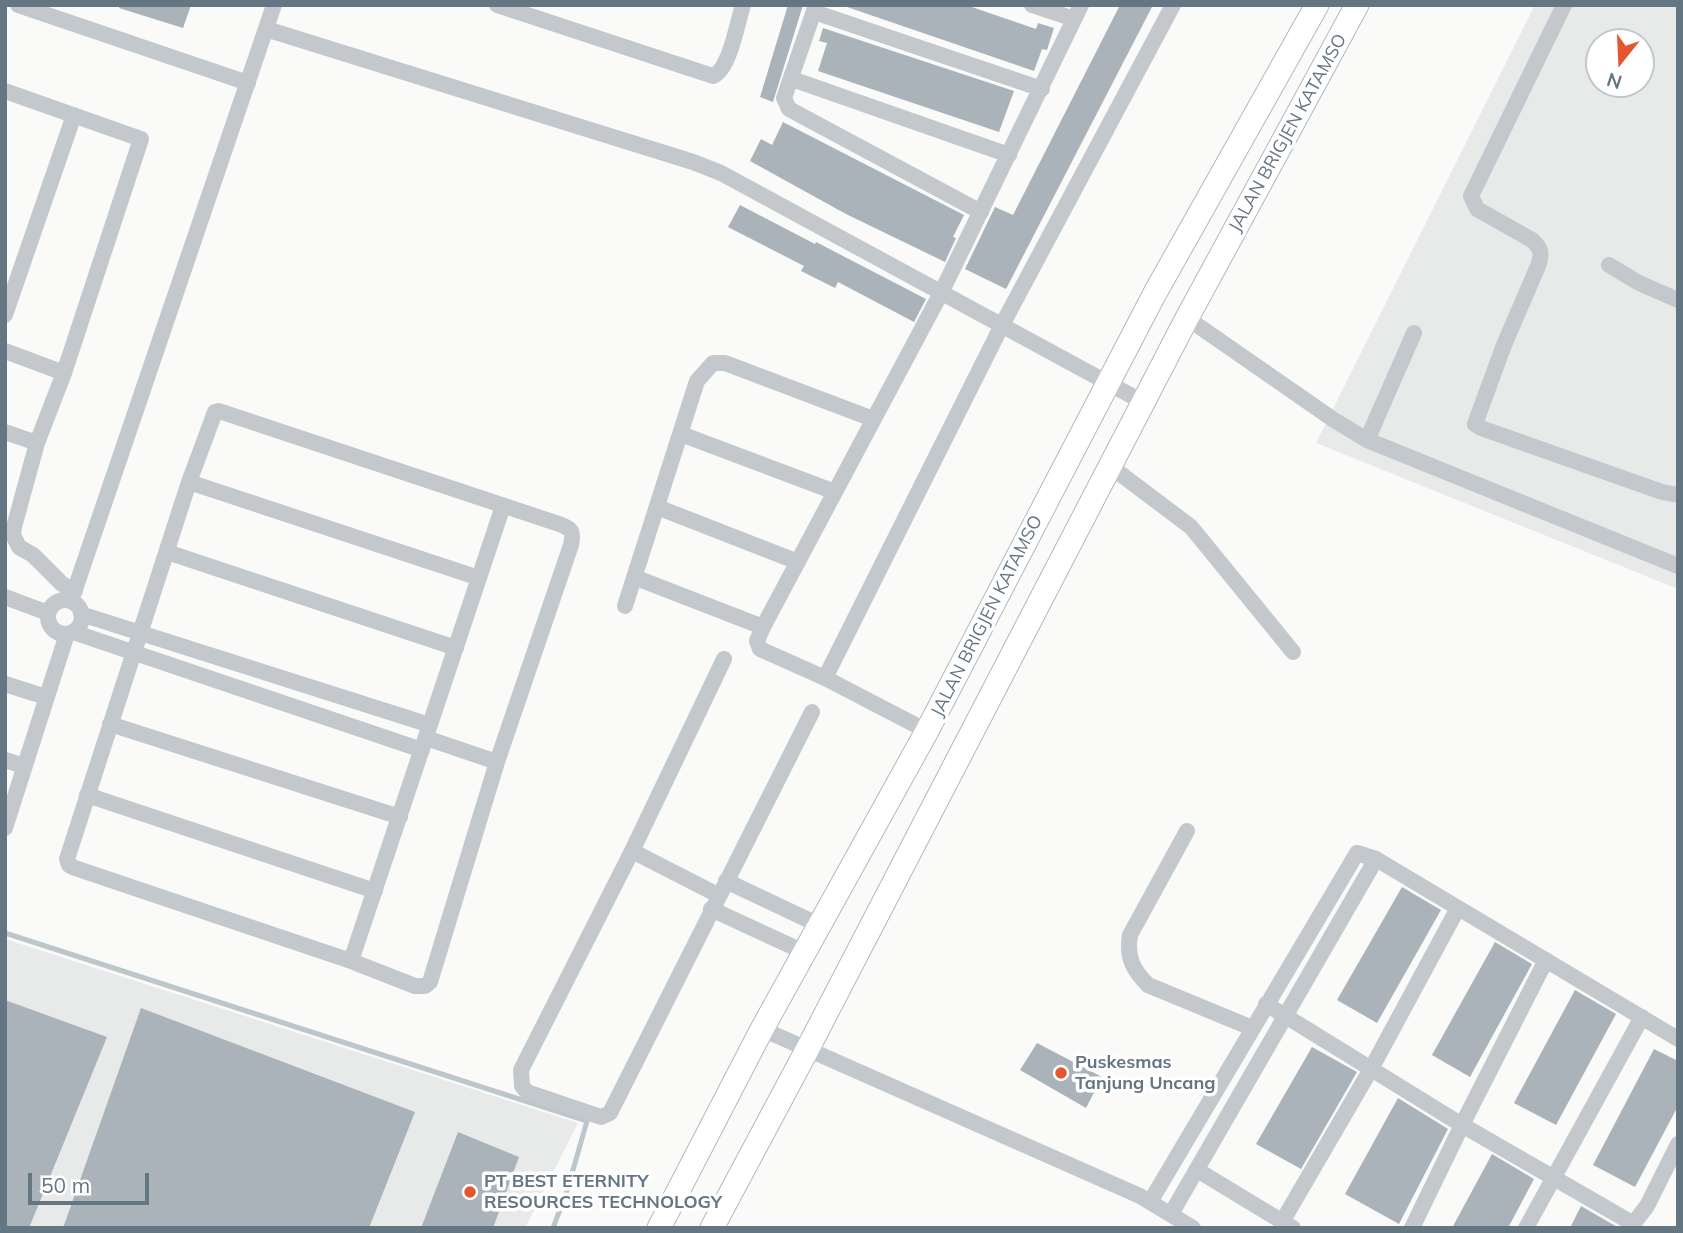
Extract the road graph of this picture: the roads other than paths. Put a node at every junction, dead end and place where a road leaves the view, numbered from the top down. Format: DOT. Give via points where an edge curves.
graph roads {
  1 [pos="18,5"];
  2 [pos="274,5"];
  3 [pos="497,5"];
  4 [pos="1032,5"];
  5 [pos="1173,5"];
  6 [pos="1357,5"];
  7 [pos="1564,5"];
  8 [pos="738,6"];
  9 [pos="815,8"];
  10 [pos="527,10"];
  11 [pos="1078,12"];
  12 [pos="1312,13"];
  13 [pos="267,29"];
  14 [pos="1340,37"];
  15 [pos="792,79"];
  16 [pos="248,83"];
  17 [pos="1042,89"];
  18 [pos="5,91"];
  19 [pos="74,115"];
  20 [pos="1009,155"];
  21 [pos="981,212"];
  22 [pos="1609,265"];
  23 [pos="941,293"];
  24 [pos="1678,300"];
  25 [pos="5,315"];
  26 [pos="1187,318"];
  27 [pos="1002,325"];
  28 [pos="1414,333"];
  29 [pos="5,351"];
  30 [pos="64,373"];
  31 [pos="1107,383"];
  32 [pos="1143,402"];
  33 [pos="873,419"];
  34 [pos="5,432"];
  35 [pos="681,434"];
  36 [pos="1367,440"];
  37 [pos="37,443"];
  38 [pos="1110,466"];
  39 [pos="189,482"];
  40 [pos="835,492"];
  41 [pos="1678,495"];
  42 [pos="503,506"];
  43 [pos="657,507"];
  44 [pos="12,510"];
  45 [pos="167,552"];
  46 [pos="797,562"];
  47 [pos="1678,566"];
  48 [pos="634,577"];
  49 [pos="479,578"];
  50 [pos="5,597"];
  51 [pos="76,602"];
  52 [pos="625,606"];
  53 [pos="48,612"];
  54 [pos="762,627"];
  55 [pos="70,633"];
  56 [pos="141,633"];
  57 [pos="456,648"];
  58 [pos="1293,652"];
  59 [pos="134,653"];
  60 [pos="724,659"];
  61 [pos="825,678"];
  62 [pos="5,684"];
  63 [pos="46,697"];
  64 [pos="812,712"];
  65 [pos="110,724"];
  66 [pos="927,731"];
  67 [pos="426,738"];
  68 [pos="5,760"];
  69 [pos="497,762"];
  70 [pos="24,766"];
  71 [pos="87,795"];
  72 [pos="400,817"];
  73 [pos="5,828"];
  74 [pos="1187,831"];
  75 [pos="632,851"];
  76 [pos="1376,859"];
  77 [pos="375,891"];
  78 [pos="719,895"];
  79 [pos="1458,908"];
  80 [pos="819,925"];
  81 [pos="804,952"];
  82 [pos="1546,960"];
  83 [pos="351,961"];
  84 [pos="1266,1004"];
  85 [pos="1286,1016"];
  86 [pos="1642,1017"];
  87 [pos="1252,1028"];
  88 [pos="762,1029"];
  89 [pos="1678,1039"];
  90 [pos="807,1050"];
  91 [pos="1371,1069"];
  92 [pos="1462,1125"];
  93 [pos="1678,1144"];
  94 [pos="1197,1170"];
  95 [pos="1553,1177"];
  96 [pos="1150,1202"];
  97 [pos="1171,1214"];
  98 [pos="1288,1225"];
  99 [pos="1631,1226"];
  100 [pos="659,1228"];
  101 [pos="712,1228"];
  102 [pos="1193,1228"];
  103 [pos="1412,1228"];
  104 [pos="1527,1228"];
  1 -- 16 [label="lane"];
  2 -- 13 [label="lane"];
  3 -- 10 [label="lane"];
  4 -- 11 [label="lane"];
  5 -- 27 [label="lane"];
  6 -- 14 [label="highway, JALAN BRIGJEN KATAMSO"];
  7 -- 41 [label="lane" via="1471,197 1477,209 1532,240 1541,253 1475,424"];
  8 -- 10 [label="lane" via="725,64 713,76"];
  9 -- 15 [label="lane"];
  9 -- 17 [label="lane"];
  11 -- 17 [label="lane"];
  12 -- 14 [label="highway"];
  12 -- 31 [label="highway, JALAN BRIGJEN KATAMSO"];
  13 -- 16 [label="lane"];
  13 -- 23 [label="lane" via="693,162"];
  14 -- 26 [label="highway, JALAN BRIGJEN KATAMSO"];
  15 -- 20 [label="lane"];
  15 -- 21 [label="lane" via="784,98 789,109"];
  16 -- 51 [label="lane"];
  17 -- 20 [label="lane"];
  18 -- 19 [label="lane"];
  19 -- 25 [label="lane"];
  19 -- 30 [label="lane" via="141,139"];
  20 -- 21 [label="lane"];
  21 -- 23 [label="lane"];
  22 -- 24 [label="lane"];
  23 -- 27 [label="lane"];
  23 -- 33 [label="lane"];
  26 -- 32 [label="highway, JALAN BRIGJEN KATAMSO"];
  26 -- 36 [label="lane"];
  27 -- 31 [label="lane"];
  27 -- 61 [label="lane"];
  28 -- 36 [label="lane"];
  29 -- 30 [label="lane"];
  30 -- 37 [label="lane"];
  31 -- 32 [label="lane"];
  31 -- 66 [label="highway, JALAN BRIGJEN KATAMSO"];
  32 -- 38 [label="highway, JALAN BRIGJEN KATAMSO"];
  33 -- 35 [label="lane" via="725,363 713,363 697,382"];
  33 -- 40 [label="lane"];
  34 -- 37 [label="lane"];
  35 -- 40 [label="lane"];
  35 -- 43 [label="lane"];
  36 -- 47 [label="lane"];
  37 -- 44 [label="lane"];
  38 -- 58 [label="lane" via="1191,527"];
  38 -- 90 [label="highway, JALAN BRIGJEN KATAMSO"];
  39 -- 42 [label="lane" via="219,411"];
  39 -- 45 [label="lane"];
  39 -- 49 [label="lane"];
  40 -- 46 [label="lane"];
  42 -- 49 [label="lane"];
  42 -- 69 [label="lane" via="571,529 573,537"];
  43 -- 46 [label="lane"];
  43 -- 48 [label="lane"];
  44 -- 51 [label="lane" via="15,542"];
  45 -- 56 [label="lane"];
  45 -- 57 [label="lane"];
  46 -- 54 [label="lane"];
  48 -- 52 [label="lane"];
  48 -- 54 [label="lane"];
  49 -- 57 [label="lane"];
  50 -- 53 [label="lane"];
  51 -- 53 [label="lane" via="60,601"];
  51 -- 55 [label="lane" via="80,625"];
  51 -- 56 [label="lane"];
  53 -- 55 [label="lane" via="52,629"];
  54 -- 61 [label="lane" via="757,641 760,649"];
  55 -- 59 [label="lane"];
  55 -- 63 [label="lane"];
  56 -- 59 [label="lane"];
  56 -- 67 [label="lane"];
  57 -- 67 [label="lane"];
  59 -- 65 [label="lane"];
  59 -- 67 [label="lane"];
  60 -- 75 [label="lane"];
  61 -- 66 [label="lane"];
  62 -- 63 [label="lane"];
  63 -- 70 [label="lane"];
  64 -- 78 [label="lane"];
  65 -- 71 [label="lane"];
  65 -- 72 [label="lane"];
  66 -- 80 [label="highway, JALAN BRIGJEN KATAMSO"];
  67 -- 69 [label="lane"];
  67 -- 72 [label="lane"];
  68 -- 70 [label="lane"];
  69 -- 83 [label="lane" via="430,982 415,986"];
  70 -- 73 [label="lane"];
  71 -- 77 [label="lane"];
  71 -- 83 [label="lane" via="69,865"];
  72 -- 77 [label="lane"];
  74 -- 87 [label="lane" via="1130,935 1130,961 1148,985"];
  75 -- 78 [label="lane"];
  75 -- 78 [label="lane" via="521,1070 527,1092 601,1117 610,1113"];
  76 -- 79 [label="lane"];
  76 -- 84 [label="lane" via="1355,854"];
  76 -- 85 [label="lane"];
  77 -- 83 [label="lane"];
  78 -- 80 [label="lane"];
  78 -- 81 [label="lane"];
  79 -- 82 [label="lane"];
  79 -- 91 [label="lane"];
  80 -- 81 [label="highway, JALAN BRIGJEN KATAMSO"];
  81 -- 88 [label="highway, JALAN BRIGJEN KATAMSO"];
  82 -- 86 [label="lane"];
  82 -- 92 [label="lane"];
  84 -- 85 [label="lane"];
  84 -- 87 [label="lane"];
  85 -- 91 [label="lane"];
  85 -- 94 [label="lane"];
  86 -- 89 [label="lane"];
  86 -- 95 [label="lane"];
  87 -- 96 [label="lane"];
  88 -- 90 [label="lane"];
  88 -- 100 [label="highway, JALAN BRIGJEN KATAMSO"];
  90 -- 96 [label="lane"];
  90 -- 101 [label="highway, JALAN BRIGJEN KATAMSO"];
  91 -- 92 [label="lane"];
  91 -- 98 [label="lane"];
  92 -- 95 [label="lane"];
  92 -- 103 [label="lane"];
  93 -- 99 [label="lane" via="1647,1206"];
  94 -- 97 [label="lane"];
  94 -- 98 [label="lane"];
  95 -- 99 [label="lane"];
  95 -- 104 [label="lane"];
  96 -- 97 [label="lane"];
  97 -- 102 [label="lane"];
}
